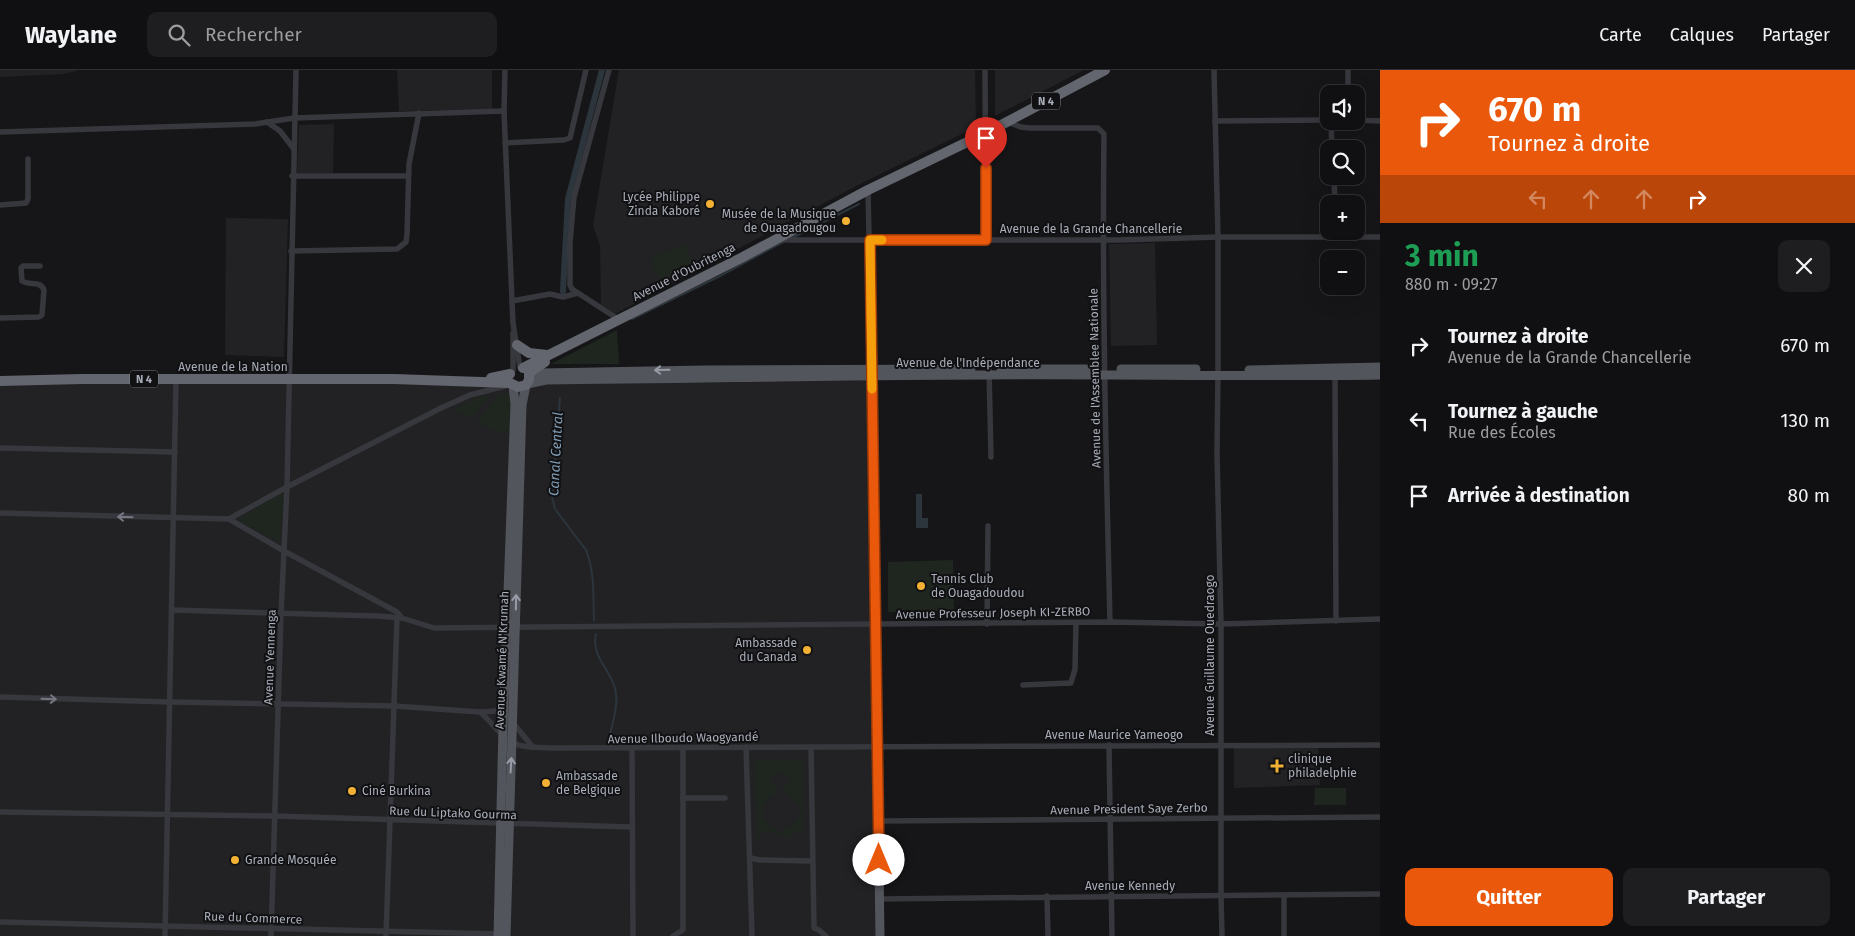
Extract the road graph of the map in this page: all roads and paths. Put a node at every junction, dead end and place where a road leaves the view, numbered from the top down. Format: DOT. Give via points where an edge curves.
graph roads {
  1 [pos="296,70"];
  2 [pos="505,70"];
  3 [pos="586,70"];
  4 [pos="609,70"];
  5 [pos="985,70"];
  6 [pos="1105,70"];
  7 [pos="1214,70"];
  8 [pos="1348,70"];
  9 [pos="1348,85"];
  10 [pos="504,111"];
  11 [pos="419,113"];
  12 [pos="294,118"];
  13 [pos="1365,120"];
  14 [pos="1215,121"];
  15 [pos="1320,121"];
  16 [pos="1380,121"];
  17 [pos="268,122"];
  18 [pos="1007,122"];
  19 [pos="3,132"];
  20 [pos="986,133"];
  21 [pos="505,143"];
  22 [pos="294,149"];
  23 [pos="28,159"];
  24 [pos="292,176"];
  25 [pos="407,176"];
  26 [pos="868,190"];
  27 [pos="0,205"];
  28 [pos="1320,235"];
  29 [pos="1365,236"];
  30 [pos="1380,237"];
  31 [pos="1218,238"];
  32 [pos="772,240"];
  33 [pos="870,240"];
  34 [pos="986,240"];
  35 [pos="1103,240"];
  36 [pos="291,251"];
  37 [pos="40,266"];
  38 [pos="578,294"];
  39 [pos="512,300"];
  40 [pos="0,318"];
  41 [pos="618,319"];
  42 [pos="514,323"];
  43 [pos="517,345"];
  44 [pos="551,354"];
  45 [pos="1380,368"];
  46 [pos="872,372"];
  47 [pos="989,372"];
  48 [pos="1104,372"];
  49 [pos="1218,372"];
  50 [pos="1380,375"];
  51 [pos="1335,376"];
  52 [pos="519,377"];
  53 [pos="176,379"];
  54 [pos="288,379"];
  55 [pos="0,381"];
  56 [pos="0,448"];
  57 [pos="175,452"];
  58 [pos="991,457"];
  59 [pos="287,486"];
  60 [pos="0,513"];
  61 [pos="173,518"];
  62 [pos="229,519"];
  63 [pos="988,526"];
  64 [pos="284,552"];
  65 [pos="172,610"];
  66 [pos="281,614"];
  67 [pos="400,618"];
  68 [pos="1380,619"];
  69 [pos="1336,621"];
  70 [pos="1110,622"];
  71 [pos="1076,623"];
  72 [pos="987,624"];
  73 [pos="1221,624"];
  74 [pos="876,625"];
  75 [pos="511,628"];
  76 [pos="1023,685"];
  77 [pos="0,697"];
  78 [pos="170,702"];
  79 [pos="278,705"];
  80 [pos="394,706"];
  81 [pos="480,712"];
  82 [pos="504,713"];
  83 [pos="512,722"];
  84 [pos="503,734"];
  85 [pos="512,742"];
  86 [pos="1220,744"];
  87 [pos="1108,745"];
  88 [pos="1380,745"];
  89 [pos="532,746"];
  90 [pos="878,746"];
  91 [pos="746,747"];
  92 [pos="811,747"];
  93 [pos="683,748"];
  94 [pos="632,749"];
  95 [pos="683,798"];
  96 [pos="725,798"];
  97 [pos="0,812"];
  98 [pos="168,815"];
  99 [pos="274,816"];
  100 [pos="1380,817"];
  101 [pos="1220,818"];
  102 [pos="391,820"];
  103 [pos="1110,820"];
  104 [pos="879,821"];
  105 [pos="505,824"];
  106 [pos="632,828"];
  107 [pos="750,858"];
  108 [pos="812,861"];
  109 [pos="1380,894"];
  110 [pos="1284,895"];
  111 [pos="1047,896"];
  112 [pos="1111,896"];
  113 [pos="1221,896"];
  114 [pos="879,899"];
  115 [pos="0,922"];
  116 [pos="165,925"];
  117 [pos="272,929"];
  118 [pos="386,934"];
  119 [pos="502,935"];
  120 [pos="165,936"];
  121 [pos="271,936"];
  122 [pos="633,936"];
  123 [pos="673,936"];
  124 [pos="752,936"];
  125 [pos="826,936"];
  126 [pos="880,936"];
  127 [pos="1048,936"];
  128 [pos="1112,936"];
  129 [pos="1222,936"];
  130 [pos="1284,936"];
  1 -- 12 [label="street, Avenue Yennenga"];
  2 -- 10 [label="street"];
  3 -- 21 [label="street" via="570,138"];
  4 -- 38 [label="street" via="574,196 570,285"];
  5 -- 20 [label="street"];
  6 -- 18 [label="highway, N 4"];
  7 -- 14 [label="street, Avenue Guillaume Ouedraogo"];
  8 -- 9 [label="street"];
  10 -- 11 [label="street"];
  10 -- 21 [label="street"];
  11 -- 12 [label="street"];
  11 -- 25 [label="street"];
  12 -- 17 [label="street"];
  12 -- 22 [label="street, Avenue Yennenga"];
  13 -- 16 [label="street"];
  14 -- 15 [label="street"];
  14 -- 31 [label="street, Avenue Guillaume Ouedraogo"];
  17 -- 19 [label="street"];
  17 -- 22 [label="street"];
  18 -- 20 [label="highway, N 4"];
  18 -- 35 [label="street, Avenue de l'Assemblee Nationale" via="1029,128 1098,128 1104,134"];
  20 -- 26 [label="highway, Avenue d'Oubritenga / N 4"];
  20 -- 34 [label="street"];
  21 -- 39 [label="street"];
  22 -- 24 [label="street, Avenue Yennenga"];
  23 -- 27 [label="street" via="26,203"];
  24 -- 25 [label="street"];
  24 -- 36 [label="street, Avenue Yennenga"];
  25 -- 36 [label="street" via="408,234 406,242 398,249"];
  26 -- 32 [label="highway, Avenue d'Oubritenga / N 4"];
  26 -- 33 [label="street"];
  28 -- 31 [label="street, Avenue de la Grande Chancellerie"];
  29 -- 30 [label="street, Avenue de la Grande Chancellerie"];
  31 -- 35 [label="street, Avenue de la Grande Chancellerie"];
  31 -- 49 [label="street, Avenue Guillaume Ouedraogo"];
  32 -- 33 [label="street, Avenue de la Grande Chancellerie"];
  32 -- 41 [label="highway, Avenue d'Oubritenga / N 4"];
  33 -- 34 [label="street, Avenue de la Grande Chancellerie"];
  33 -- 46 [label="street"];
  34 -- 35 [label="street, Avenue de la Grande Chancellerie"];
  35 -- 48 [label="street, Avenue de l'Assemblee Nationale"];
  36 -- 54 [label="street, Avenue Yennenga"];
  37 -- 40 [label="street" via="23,266 22,281 42,286 42,315"];
  38 -- 39 [label="street" via="563,297 550,294"];
  38 -- 41 [label="street"];
  39 -- 42 [label="street"];
  41 -- 44 [label="highway, Avenue d'Oubritenga / N 4"];
  42 -- 43 [label="street"];
  42 -- 52 [label="street" via="512,344"];
  43 -- 44 [label="highway" via="529,353"];
  43 -- 52 [label="street"];
  44 -- 52 [label="highway, Avenue d'Oubritenga / N 4"];
  45 -- 49 [label="main road, Avenue de l'Indépendance"];
  46 -- 47 [label="main road, Avenue de l'Indépendance"];
  46 -- 52 [label="main road, Avenue de l'Indépendance" via="705,373 546,380"];
  46 -- 74 [label="main road"];
  47 -- 48 [label="main road, Avenue de l'Indépendance"];
  47 -- 58 [label="street"];
  48 -- 49 [label="main road, Avenue de l'Indépendance"];
  48 -- 70 [label="street, Avenue de l'Assemblee Nationale"];
  49 -- 51 [label="main road, Avenue de l'Indépendance"];
  49 -- 73 [label="street, Avenue Guillaume Ouedraogo" via="1216,454"];
  50 -- 51 [label="main road, Avenue de l'Indépendance"];
  51 -- 69 [label="street"];
  52 -- 54 [label="highway, Avenue de la Nation / N 4" via="465,382"];
  52 -- 59 [label="street" via="470,395"];
  52 -- 75 [label="main road, Avenue Kwamé N'Krumah"];
  53 -- 54 [label="highway, Avenue de la Nation / N 4"];
  53 -- 55 [label="highway, Avenue de la Nation / N 4"];
  53 -- 57 [label="street"];
  54 -- 59 [label="street, Avenue Yennenga"];
  56 -- 57 [label="street"];
  57 -- 61 [label="street"];
  59 -- 62 [label="street"];
  59 -- 64 [label="street, Avenue Yennenga"];
  61 -- 60 [label="street, one-way"];
  61 -- 62 [label="street"];
  61 -- 65 [label="street"];
  62 -- 64 [label="street"];
  63 -- 72 [label="street"];
  64 -- 66 [label="street, Avenue Yennenga"];
  64 -- 67 [label="street" via="397,612"];
  65 -- 66 [label="street"];
  65 -- 78 [label="street"];
  66 -- 67 [label="street"];
  66 -- 79 [label="street, Avenue Yennenga"];
  67 -- 75 [label="street, Avenue Professeur Joseph KI-ZERBO" via="434,628"];
  67 -- 80 [label="street"];
  68 -- 69 [label="street, Avenue Professeur Joseph KI-ZERBO"];
  69 -- 73 [label="street, Avenue Professeur Joseph KI-ZERBO"];
  70 -- 71 [label="street, Avenue Professeur Joseph KI-ZERBO"];
  70 -- 73 [label="street, Avenue Professeur Joseph KI-ZERBO"];
  71 -- 72 [label="street, Avenue Professeur Joseph KI-ZERBO"];
  71 -- 76 [label="street" via="1075,669 1070,683"];
  72 -- 74 [label="street, Avenue Professeur Joseph KI-ZERBO"];
  73 -- 86 [label="street, Avenue Guillaume Ouedraogo"];
  74 -- 75 [label="street, Avenue Professeur Joseph KI-ZERBO"];
  74 -- 90 [label="main road"];
  75 -- 82 [label="main road, Avenue Kwamé N'Krumah"];
  75 -- 83 [label="main road, Avenue Kwamé N'Krumah"];
  77 -- 78 [label="street, one-way"];
  78 -- 79 [label="street"];
  78 -- 98 [label="street"];
  79 -- 80 [label="street"];
  79 -- 99 [label="street, Avenue Yennenga"];
  80 -- 81 [label="street"];
  80 -- 102 [label="street"];
  81 -- 82 [label="street"];
  81 -- 84 [label="street"];
  82 -- 83 [label="street"];
  82 -- 84 [label="main road, Avenue Kwamé N'Krumah"];
  83 -- 85 [label="main road, Avenue Kwamé N'Krumah"];
  83 -- 89 [label="street"];
  84 -- 85 [label="street"];
  84 -- 105 [label="main road, Avenue Kwamé N'Krumah"];
  85 -- 89 [label="street, Avenue Ilboudo Waogyandé"];
  105 -- 85 [label="main road, Avenue Kwamé N'Krumah, one-way"];
  86 -- 87 [label="street, Avenue Maurice Yameogo"];
  86 -- 88 [label="street, Avenue Maurice Yameogo"];
  86 -- 101 [label="street, Avenue Guillaume Ouedraogo"];
  87 -- 90 [label="street, Avenue Maurice Yameogo"];
  87 -- 103 [label="street"];
  89 -- 94 [label="street, Avenue Ilboudo Waogyandé"];
  90 -- 92 [label="street, Avenue Ilboudo Waogyandé"];
  90 -- 104 [label="main road"];
  91 -- 92 [label="street, Avenue Ilboudo Waogyandé"];
  91 -- 93 [label="street, Avenue Ilboudo Waogyandé"];
  91 -- 107 [label="street"];
  92 -- 108 [label="street"];
  93 -- 94 [label="street, Avenue Ilboudo Waogyandé"];
  93 -- 95 [label="street"];
  94 -- 106 [label="street"];
  95 -- 96 [label="street"];
  95 -- 123 [label="street" via="683,930"];
  97 -- 98 [label="street, Rue du Liptako Gourma"];
  98 -- 99 [label="street, Rue du Liptako Gourma"];
  98 -- 116 [label="street"];
  99 -- 102 [label="street, Rue du Liptako Gourma"];
  99 -- 117 [label="street, Avenue Yennenga"];
  100 -- 101 [label="street, Avenue President Saye Zerbo"];
  101 -- 103 [label="street, Avenue President Saye Zerbo"];
  101 -- 113 [label="street, Avenue Guillaume Ouedraogo"];
  102 -- 105 [label="street, Rue du Liptako Gourma"];
  102 -- 118 [label="street"];
  103 -- 104 [label="street, Avenue President Saye Zerbo"];
  103 -- 112 [label="street"];
  104 -- 114 [label="main road"];
  105 -- 106 [label="street, Rue du Liptako Gourma"];
  105 -- 119 [label="main road, Avenue Kwamé N'Krumah"];
  106 -- 122 [label="street"];
  107 -- 108 [label="street"];
  107 -- 124 [label="street"];
  108 -- 125 [label="street" via="814,928"];
  109 -- 110 [label="street, Avenue Kennedy"];
  110 -- 113 [label="street, Avenue Kennedy"];
  110 -- 130 [label="street"];
  111 -- 112 [label="street, Avenue Kennedy"];
  111 -- 114 [label="street, Avenue Kennedy"];
  111 -- 127 [label="street"];
  112 -- 113 [label="street, Avenue Kennedy"];
  112 -- 128 [label="street"];
  113 -- 129 [label="street, Avenue Guillaume Ouedraogo"];
  114 -- 126 [label="main road"];
  115 -- 116 [label="street, Rue du Commerce"];
  116 -- 117 [label="street, Rue du Commerce"];
  116 -- 120 [label="street"];
  117 -- 118 [label="street, Rue du Commerce"];
  117 -- 121 [label="street, Avenue Yennenga"];
  118 -- 119 [label="street, Rue du Commerce"];
}
